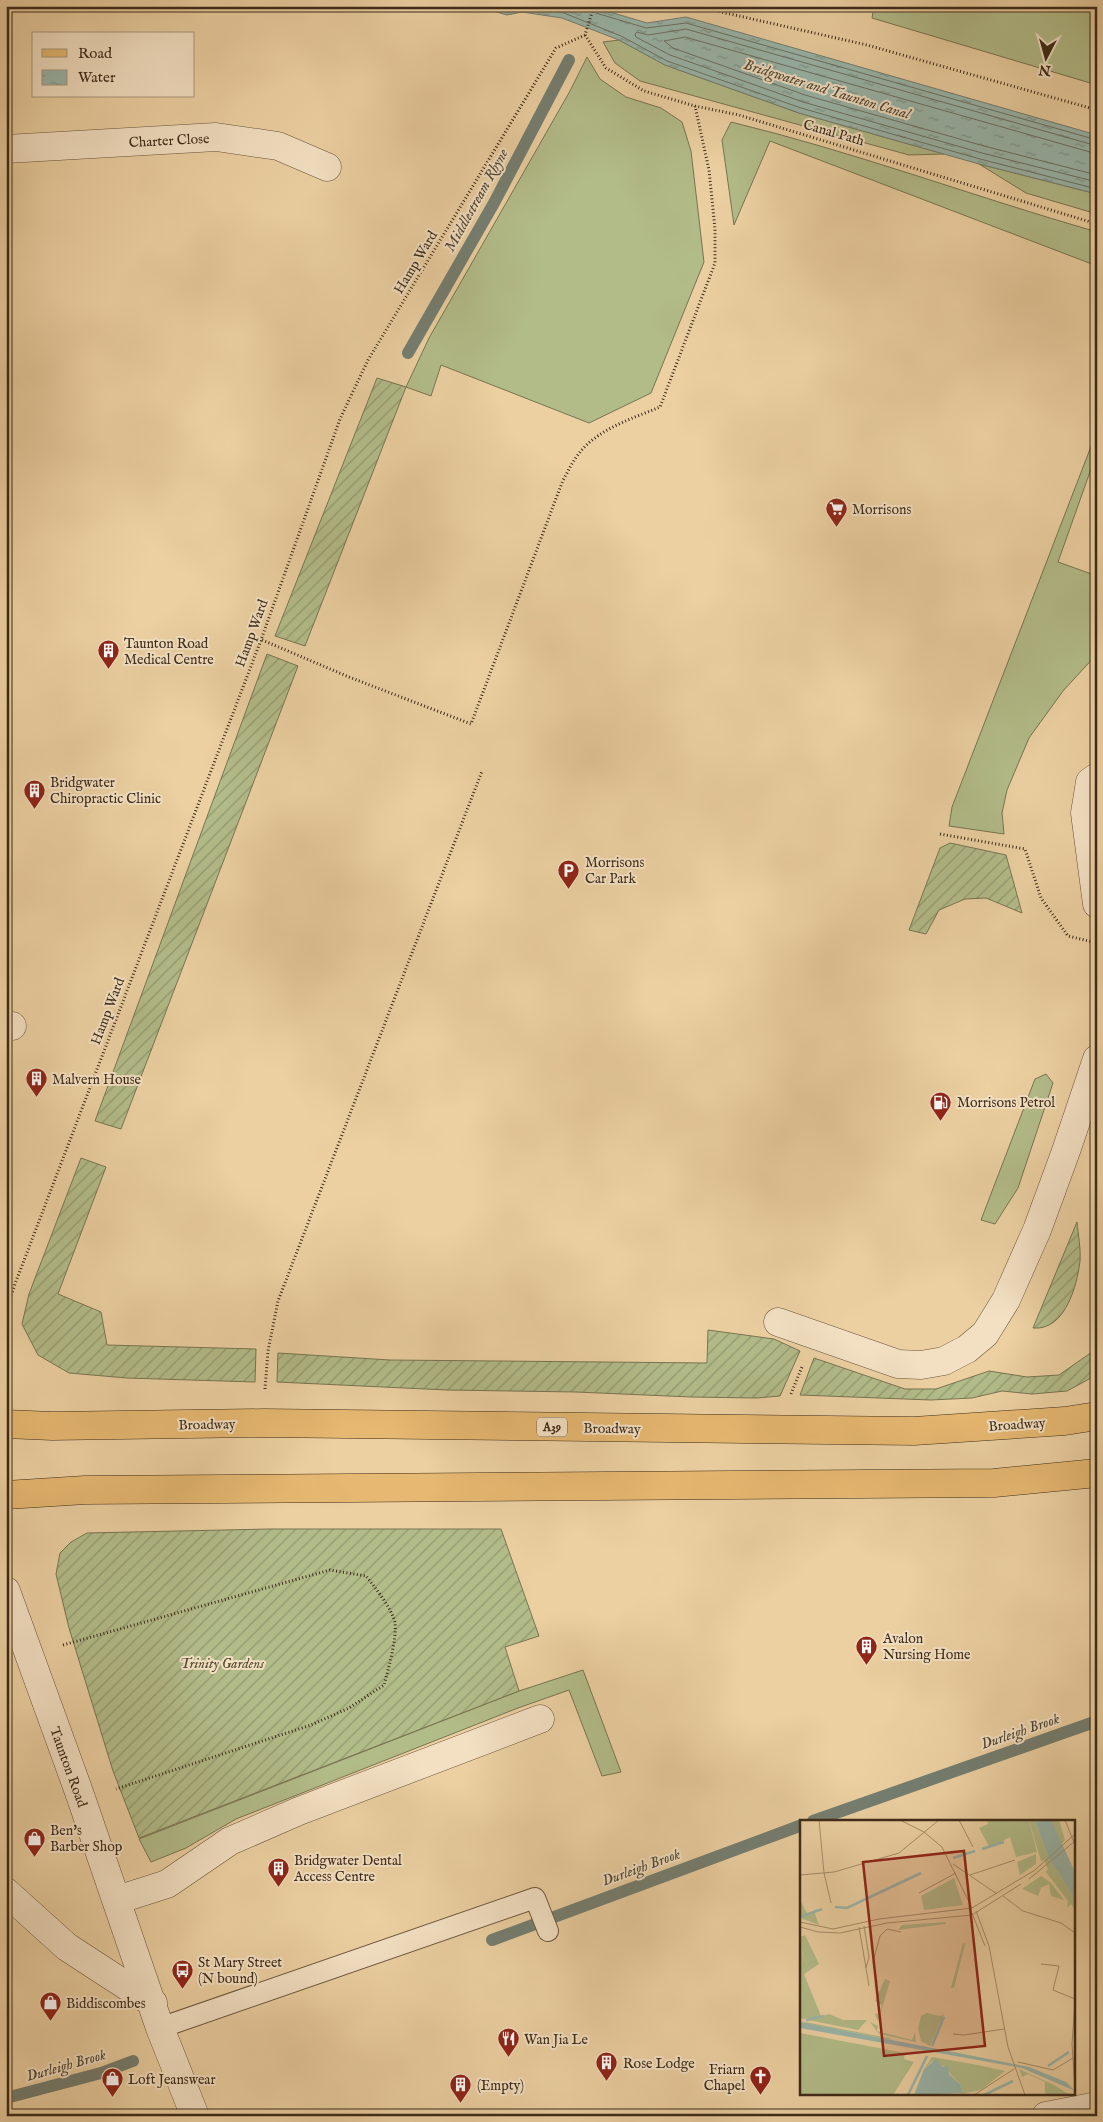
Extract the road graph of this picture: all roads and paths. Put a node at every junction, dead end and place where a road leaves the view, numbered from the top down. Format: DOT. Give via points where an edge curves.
graph roads {
  1 [pos="594,6"];
  2 [pos="627,6"];
  3 [pos="666,6"];
  4 [pos="694,6"];
  5 [pos="585,35"];
  6 [pos="695,106"];
  7 [pos="1097,110"];
  8 [pos="6,149"];
  9 [pos="327,167"];
  10 [pos="1097,224"];
  11 [pos="261,640"];
  12 [pos="482,771"];
  13 [pos="1097,777"];
  14 [pos="940,834"];
  15 [pos="1097,904"];
  16 [pos="1097,943"];
  17 [pos="1097,1059"];
  18 [pos="6,1312"];
  19 [pos="778,1322"];
  20 [pos="815,1334"];
  21 [pos="1097,1416"];
  22 [pos="264,1423"];
  23 [pos="6,1424"];
  24 [pos="786,1430"];
  25 [pos="1097,1473"];
  26 [pos="6,1495"];
  27 [pos="6,1591"];
  28 [pos="28,1656"];
  29 [pos="540,1718"];
  30 [pos="82,1800"];
  31 [pos="6,1892"];
  32 [pos="117,1900"];
  33 [pos="545,1922"];
  34 [pos="157,2015"];
  35 [pos="1097,2106"];
  36 [pos="195,2116"];
  37 [pos="1046,2116"];
  1 -- 5 [label="path"];
  2 -- 3 [label="path" via="642,11"];
  4 -- 7 [label="path" via="867,45"];
  5 -- 6 [label="path, Canal Path" via="606,68 644,91"];
  5 -- 11 [label="path, Hamp Ward" via="556,48 368,360 340,420"];
  6 -- 10 [label="path, Canal Path" via="739,115"];
  6 -- 11 [label="path" via="709,170 715,263 660,407 596,437 577,455 563,480 471,724 349,678"];
  8 -- 9 [label="street, Charter Close" via="216,137 278,146"];
  11 -- 18 [label="path, Hamp Ward"];
  12 -- 22 [label="path" via="278,1301 268,1351"];
  13 -- 15 [label="street" via="1090,782 1085,814"];
  14 -- 16 [label="path" via="1025,849 1041,898 1068,936"];
  17 -- 20 [label="street" via="1037,1230 1006,1300 985,1334 967,1349 944,1361 921,1365 898,1364"];
  19 -- 20 [label="street"];
  20 -- 24 [label="path" via="788,1402"];
  21 -- 24 [label="main road, Broadway / A39" via="914,1432"];
  22 -- 23 [label="main road, Broadway / A39"];
  22 -- 24 [label="main road, Broadway / A39"];
  25 -- 26 [label="main road" via="994,1483 86,1490"];
  27 -- 28 [label="street, Taunton Road"];
  28 -- 30 [label="street, Taunton Road"];
  28 -- 30 [label="path" via="330,1570 366,1576 395,1622 384,1686 349,1708 311,1725"];
  29 -- 32 [label="street" via="299,1811 230,1841 167,1884"];
  30 -- 32 [label="street, Taunton Road"];
  31 -- 34 [label="street" via="67,1947"];
  32 -- 34 [label="street, Taunton Road"];
  33 -- 34 [label="lane" via="535,1898"];
  34 -- 36 [label="street, Taunton Road"];
  35 -- 37 [label="street"];
}
